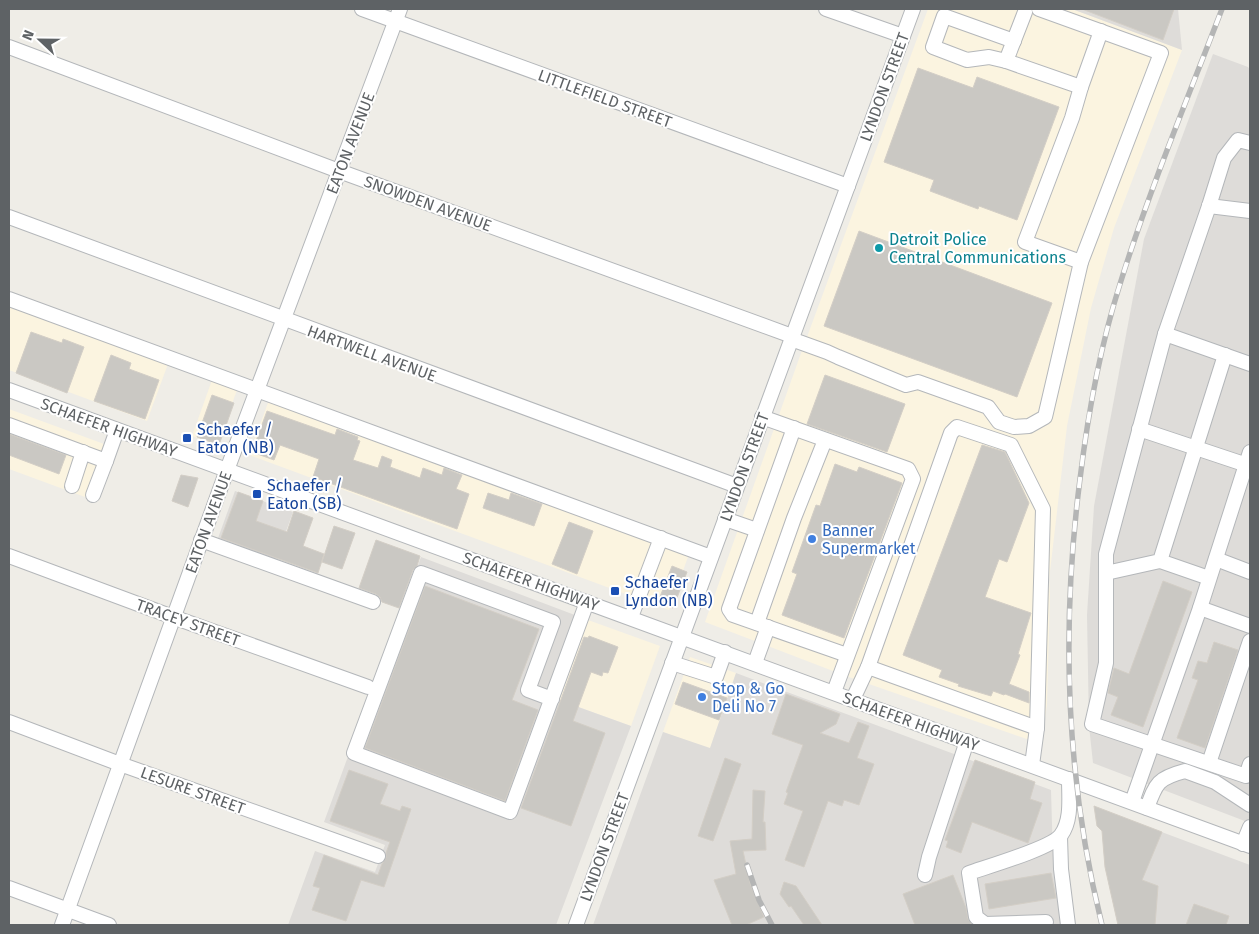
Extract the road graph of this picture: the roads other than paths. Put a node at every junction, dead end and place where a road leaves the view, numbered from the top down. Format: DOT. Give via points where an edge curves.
graph roads {
  1 [pos="362,9"];
  2 [pos="826,9"];
  3 [pos="912,9"];
  4 [pos="1029,10"];
  5 [pos="398,15"];
  6 [pos="1101,31"];
  7 [pos="903,36"];
  8 [pos="1014,40"];
  9 [pos="9,47"];
  10 [pos="1006,61"];
  11 [pos="1081,87"];
  12 [pos="1250,143"];
  13 [pos="339,171"];
  14 [pos="848,186"];
  15 [pos="1209,206"];
  16 [pos="1250,211"];
  17 [pos="9,217"];
  18 [pos="1081,262"];
  19 [pos="9,299"];
  20 [pos="283,320"];
  21 [pos="1165,334"];
  22 [pos="792,338"];
  23 [pos="1225,355"];
  24 [pos="1250,364"];
  25 [pos="9,390"];
  26 [pos="257,391"];
  27 [pos="762,417"];
  28 [pos="9,425"];
  29 [pos="794,428"];
  30 [pos="1139,429"];
  31 [pos="117,430"];
  32 [pos="825,440"];
  33 [pos="1196,448"];
  34 [pos="83,452"];
  35 [pos="106,461"];
  36 [pos="1249,461"];
  37 [pos="227,470"];
  38 [pos="72,486"];
  39 [pos="737,486"];
  40 [pos="93,495"];
  41 [pos="725,519"];
  42 [pos="757,530"];
  43 [pos="661,538"];
  44 [pos="201,540"];
  45 [pos="9,556"];
  46 [pos="711,557"];
  47 [pos="1216,559"];
  48 [pos="1160,561"];
  49 [pos="1250,572"];
  50 [pos="1106,573"];
  51 [pos="1209,578"];
  52 [pos="373,602"];
  53 [pos="587,602"];
  54 [pos="1200,608"];
  55 [pos="173,617"];
  56 [pos="631,618"];
  57 [pos="762,625"];
  58 [pos="1250,626"];
  59 [pos="681,636"];
  60 [pos="1250,641"];
  61 [pos="725,652"];
  62 [pos="847,655"];
  63 [pos="672,663"];
  64 [pos="755,663"];
  65 [pos="868,667"];
  66 [pos="368,687"];
  67 [pos="834,692"];
  68 [pos="552,699"];
  69 [pos="853,699"];
  70 [pos="9,722"];
  71 [pos="1036,728"];
  72 [pos="967,742"];
  73 [pos="1153,744"];
  74 [pos="1209,763"];
  75 [pos="120,764"];
  76 [pos="1032,765"];
  77 [pos="1250,765"];
  78 [pos="1070,779"];
  79 [pos="1132,802"];
  80 [pos="1250,805"];
  81 [pos="1147,808"];
  82 [pos="1250,827"];
  83 [pos="1060,837"];
  84 [pos="1247,845"];
  85 [pos="378,856"];
  86 [pos="926,875"];
  87 [pos="9,888"];
  88 [pos="68,910"];
  89 [pos="1046,922"];
  90 [pos="62,925"];
  91 [pos="109,925"];
  92 [pos="576,925"];
  93 [pos="1068,925"];
  1 -- 5 [label="street, LITTLEFIELD STREET"];
  2 -- 7 [label="street"];
  3 -- 7 [label="street, LYNDON STREET"];
  4 -- 6 [label="street"];
  4 -- 8 [label="street"];
  5 -- 13 [label="street, EATON AVENUE"];
  5 -- 14 [label="street, LITTLEFIELD STREET"];
  6 -- 11 [label="street"];
  6 -- 18 [label="street, SNOWDEN AVENUE" via="1161,53"];
  7 -- 14 [label="street, LYNDON STREET"];
  8 -- 10 [label="street"];
  8 -- 10 [label="street" via="944,16 933,47 966,60 989,57"];
  9 -- 13 [label="street, SNOWDEN AVENUE"];
  10 -- 11 [label="street"];
  11 -- 18 [label="street" via="1025,242"];
  12 -- 15 [label="street" via="1238,140 1224,158"];
  13 -- 20 [label="street, EATON AVENUE"];
  13 -- 22 [label="street, SNOWDEN AVENUE"];
  14 -- 22 [label="street, LYNDON STREET"];
  15 -- 16 [label="street"];
  15 -- 21 [label="street"];
  17 -- 20 [label="street, HARTWELL AVENUE"];
  18 -- 22 [label="street, SNOWDEN AVENUE" via="1045,417 1028,426 1014,427 999,422 988,407 918,382 906,385"];
  19 -- 26 [label="street"];
  20 -- 26 [label="street, EATON AVENUE"];
  20 -- 39 [label="street, HARTWELL AVENUE"];
  21 -- 23 [label="street"];
  21 -- 30 [label="street"];
  22 -- 27 [label="street, LYNDON STREET"];
  23 -- 24 [label="street"];
  23 -- 33 [label="street"];
  25 -- 31 [label="street, SCHAEFER HIGHWAY"];
  26 -- 37 [label="street, EATON AVENUE"];
  26 -- 43 [label="street"];
  27 -- 29 [label="street"];
  27 -- 39 [label="street, LYNDON STREET"];
  28 -- 34 [label="street"];
  29 -- 32 [label="street"];
  29 -- 42 [label="street"];
  30 -- 33 [label="street"];
  30 -- 50 [label="street" via="1106,554"];
  31 -- 35 [label="street"];
  31 -- 37 [label="street, SCHAEFER HIGHWAY"];
  32 -- 57 [label="street" via="794,518"];
  32 -- 62 [label="street" via="908,469 913,479"];
  33 -- 36 [label="street"];
  33 -- 48 [label="street"];
  34 -- 35 [label="street"];
  34 -- 38 [label="street"];
  35 -- 40 [label="street"];
  36 -- 47 [label="street"];
  37 -- 44 [label="street, EATON AVENUE"];
  37 -- 53 [label="street, SCHAEFER HIGHWAY"];
  39 -- 41 [label="street, LYNDON STREET"];
  41 -- 42 [label="street"];
  41 -- 46 [label="street, LYNDON STREET"];
  42 -- 57 [label="street" via="729,609 733,615"];
  43 -- 46 [label="street"];
  43 -- 56 [label="street"];
  44 -- 52 [label="street"];
  44 -- 55 [label="street, EATON AVENUE"];
  45 -- 55 [label="street, TRACEY STREET"];
  46 -- 59 [label="street, LYNDON STREET"];
  47 -- 49 [label="street"];
  47 -- 51 [label="street"];
  48 -- 50 [label="street"];
  48 -- 51 [label="street"];
  50 -- 73 [label="street" via="1106,663 1092,724"];
  51 -- 54 [label="street"];
  53 -- 56 [label="street, SCHAEFER HIGHWAY"];
  53 -- 68 [label="street"];
  54 -- 58 [label="street"];
  54 -- 73 [label="street"];
  55 -- 66 [label="street, TRACEY STREET"];
  55 -- 75 [label="street, EATON AVENUE"];
  56 -- 59 [label="street, SCHAEFER HIGHWAY"];
  57 -- 62 [label="street"];
  57 -- 64 [label="street"];
  59 -- 61 [label="street, SCHAEFER HIGHWAY"];
  59 -- 63 [label="street, LYNDON STREET"];
  60 -- 74 [label="street"];
  61 -- 63 [label="street" via="716,678"];
  61 -- 64 [label="street, SCHAEFER HIGHWAY"];
  62 -- 67 [label="street"];
  63 -- 92 [label="street, LYNDON STREET"];
  64 -- 67 [label="street, SCHAEFER HIGHWAY"];
  65 -- 69 [label="street"];
  65 -- 71 [label="street"];
  65 -- 71 [label="street" via="951,433 957,427 1011,445 1043,509"];
  67 -- 69 [label="street, SCHAEFER HIGHWAY"];
  68 -- 68 [label="street" via="510,812 354,753 421,573 553,622 528,690"];
  69 -- 72 [label="street, SCHAEFER HIGHWAY"];
  70 -- 75 [label="street, LESURE STREET"];
  71 -- 76 [label="street"];
  72 -- 76 [label="street, SCHAEFER HIGHWAY"];
  72 -- 86 [label="street"];
  73 -- 74 [label="street"];
  73 -- 79 [label="street"];
  74 -- 77 [label="street" via="1246,776"];
  75 -- 85 [label="street, LESURE STREET"];
  75 -- 88 [label="street, EATON AVENUE"];
  76 -- 78 [label="street, SCHAEFER HIGHWAY"];
  78 -- 79 [label="street, SCHAEFER HIGHWAY"];
  78 -- 83 [label="street" via="1068,819"];
  79 -- 81 [label="street, SCHAEFER HIGHWAY"];
  80 -- 81 [label="street" via="1222,787 1212,790 1182,779 1176,773 1155,787"];
  81 -- 84 [label="street, SCHAEFER HIGHWAY"];
  82 -- 84 [label="street"];
  83 -- 89 [label="street" via="1033,852 968,873 976,917 985,924"];
  83 -- 93 [label="street"];
  87 -- 88 [label="street"];
  88 -- 90 [label="street, EATON AVENUE"];
  88 -- 91 [label="street"];
}
